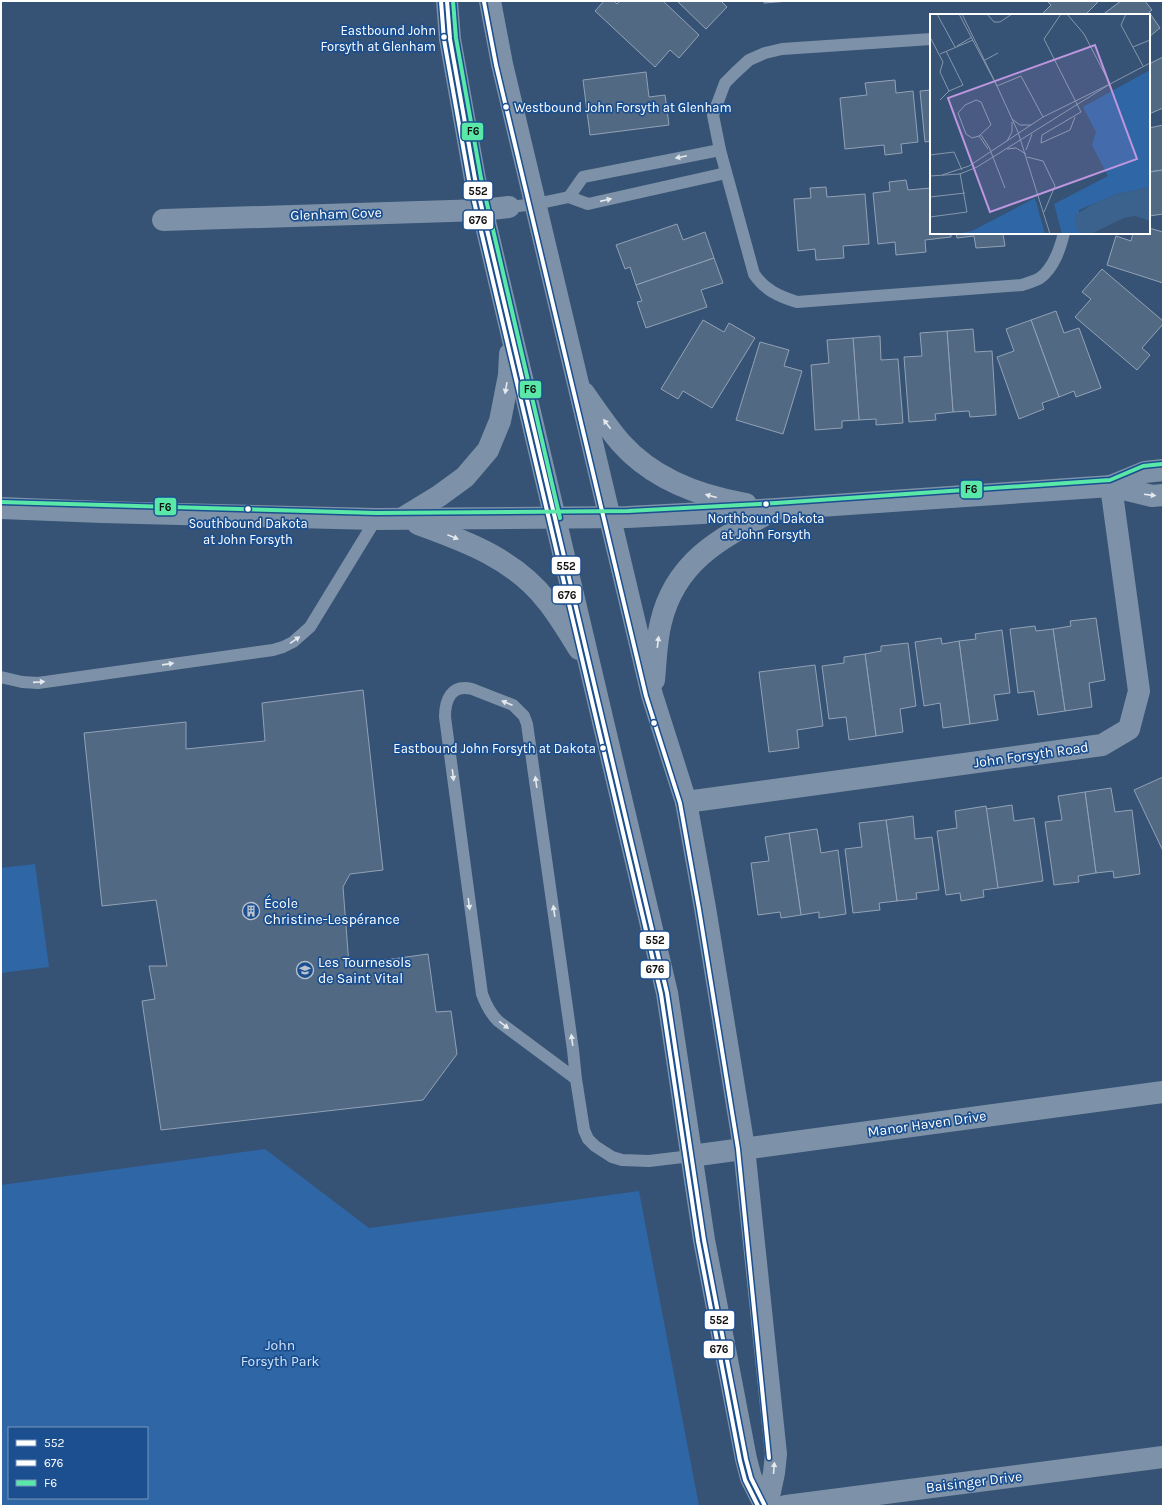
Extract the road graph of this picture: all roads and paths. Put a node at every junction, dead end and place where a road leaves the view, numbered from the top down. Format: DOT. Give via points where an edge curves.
graph roads {
  1 [pos="447,1"];
  2 [pos="490,1"];
  3 [pos="930,39"];
  4 [pos="720,150"];
  5 [pos="726,173"];
  6 [pos="569,196"];
  7 [pos="536,204"];
  8 [pos="509,207"];
  9 [pos="482,210"];
  10 [pos="162,220"];
  11 [pos="1064,234"];
  12 [pos="511,336"];
  13 [pos="579,386"];
  14 [pos="1163,470"];
  15 [pos="1111,486"];
  16 [pos="1163,495"];
  17 [pos="1,508"];
  18 [pos="776,509"];
  19 [pos="403,518"];
  20 [pos="610,518"];
  21 [pos="376,519"];
  22 [pos="554,519"];
  23 [pos="589,665"];
  24 [pos="1,677"];
  25 [pos="652,695"];
  26 [pos="686,802"];
  27 [pos="576,1079"];
  28 [pos="1163,1092"];
  29 [pos="744,1148"];
  30 [pos="691,1156"];
  31 [pos="1163,1457"];
  32 [pos="766,1506"];
  33 [pos="786,1506"];
  1 -- 9 [label="street" via="451,46"];
  2 -- 7 [label="street" via="502,64"];
  3 -- 4 [label="lane" via="782,49 749,60 725,83 713,115"];
  4 -- 5 [label="lane"];
  4 -- 6 [label="lane, one-way" via="583,178"];
  6 -- 5 [label="lane, one-way" via="588,204"];
  5 -- 11 [label="lane" via="754,274 761,284 779,296 797,302 1022,285 1050,270"];
  6 -- 7 [label="lane"];
  7 -- 8 [label="lane"];
  7 -- 13 [label="street"];
  8 -- 9 [label="street, Glenham Cove"];
  9 -- 10 [label="street, Glenham Cove"];
  9 -- 12 [label="street"];
  12 -- 19 [label="street, one-way" via="509,375 500,421 488,450 465,477 440,496"];
  12 -- 22 [label="street"];
  18 -- 13 [label="street, one-way" via="694,491 664,478 647,467 621,443"];
  13 -- 20 [label="street"];
  14 -- 15 [label="street" via="1146,472"];
  15 -- 16 [label="street, one-way" via="1152,496"];
  15 -- 18 [label="street"];
  15 -- 26 [label="street, John Forsyth Road" via="1139,691 1129,729 1102,745"];
  17 -- 21 [label="street"];
  18 -- 20 [label="street"];
  25 -- 18 [label="street, one-way" via="661,623 672,590 691,564 719,542"];
  19 -- 21 [label="street"];
  19 -- 22 [label="street"];
  19 -- 23 [label="street, one-way" via="479,547 519,572 547,600"];
  20 -- 22 [label="street"];
  20 -- 25 [label="street"];
  24 -- 21 [label="lane, one-way" via="38,683 283,647 310,627"];
  22 -- 23 [label="street"];
  23 -- 30 [label="street" via="667,993"];
  25 -- 26 [label="street"];
  26 -- 29 [label="street"];
  27 -- 27 [label="lane, one-way" via="527,724 524,716 513,705 472,689 457,689 448,701 445,718 485,1005 498,1021"];
  27 -- 30 [label="lane" via="584,1130 588,1139 603,1152 612,1157 632,1161"];
  28 -- 29 [label="street, Manor Haven Drive"];
  29 -- 30 [label="street, Manor Haven Drive"];
  32 -- 29 [label="street, one-way" via="776,1454"];
  30 -- 32 [label="street" via="704,1240 746,1459 751,1478"];
  31 -- 33 [label="street, Baisinger Drive"];
}
